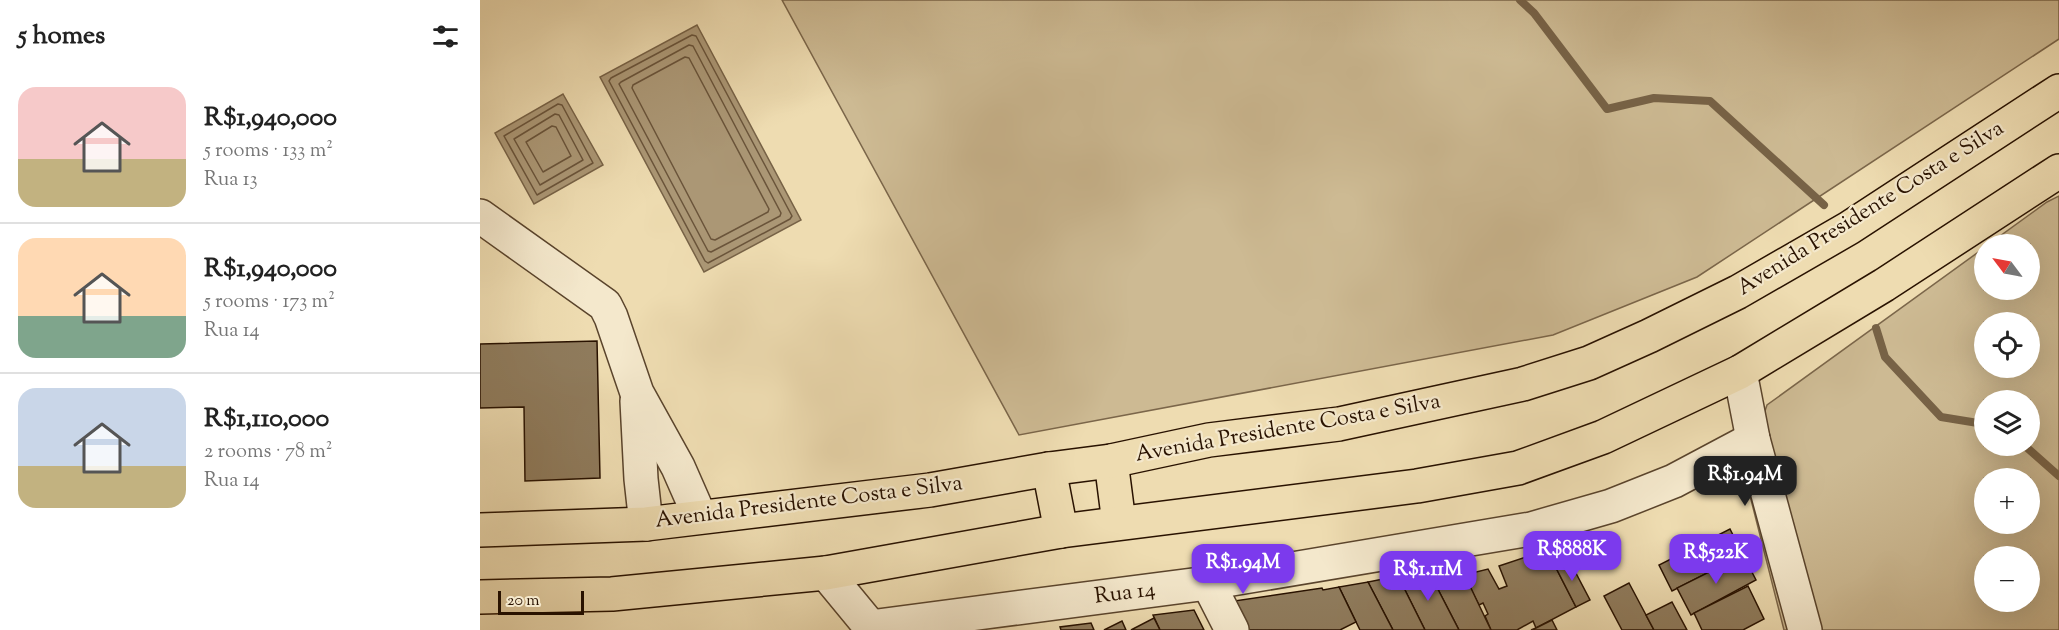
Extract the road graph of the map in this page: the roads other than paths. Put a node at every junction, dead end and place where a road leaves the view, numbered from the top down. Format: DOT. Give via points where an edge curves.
graph roads {
  1 [pos="2059,92"];
  2 [pos="2059,171"];
  3 [pos="480,216"];
  4 [pos="1740,372"];
  5 [pos="637,393"];
  6 [pos="1753,439"];
  7 [pos="1111,462"];
  8 [pos="1049,469"];
  9 [pos="700,517"];
  10 [pos="1119,523"];
  11 [pos="646,524"];
  12 [pos="480,530"];
  13 [pos="1061,531"];
  14 [pos="826,573"];
  15 [pos="1208,583"];
  16 [pos="480,597"];
  17 [pos="872,628"];
  18 [pos="1232,630"];
  19 [pos="1805,630"];
  1 -- 7 [label="main road, Avenida Presidente Costa e Silva" via="1849,228 1738,292 1589,363 1523,384 1340,424 1209,440"];
  2 -- 4 [label="main road" via="1884,285"];
  3 -- 5 [label="street" via="605,305"];
  4 -- 6 [label="street"];
  4 -- 10 [label="main road" via="1603,437 1518,468 1417,486"];
  5 -- 9 [label="street" via="678,466"];
  5 -- 11 [label="street"];
  6 -- 15 [label="street, Rua 14" via="1674,481 1611,506 1531,530"];
  6 -- 19 [label="street"];
  7 -- 8 [label="main road, Avenida Presidente Costa e Silva"];
  7 -- 10 [label="main road"];
  8 -- 9 [label="main road, Avenida Presidente Costa e Silva" via="930,490"];
  8 -- 13 [label="main road"];
  9 -- 11 [label="main road, Avenida Presidente Costa e Silva"];
  10 -- 13 [label="main road"];
  11 -- 12 [label="main road, Avenida Presidente Costa e Silva"];
  13 -- 14 [label="main road"];
  14 -- 16 [label="main road" via="612,594"];
  14 -- 17 [label="street"];
  15 -- 17 [label="street, Rua 14"];
  15 -- 18 [label="street"];
}
